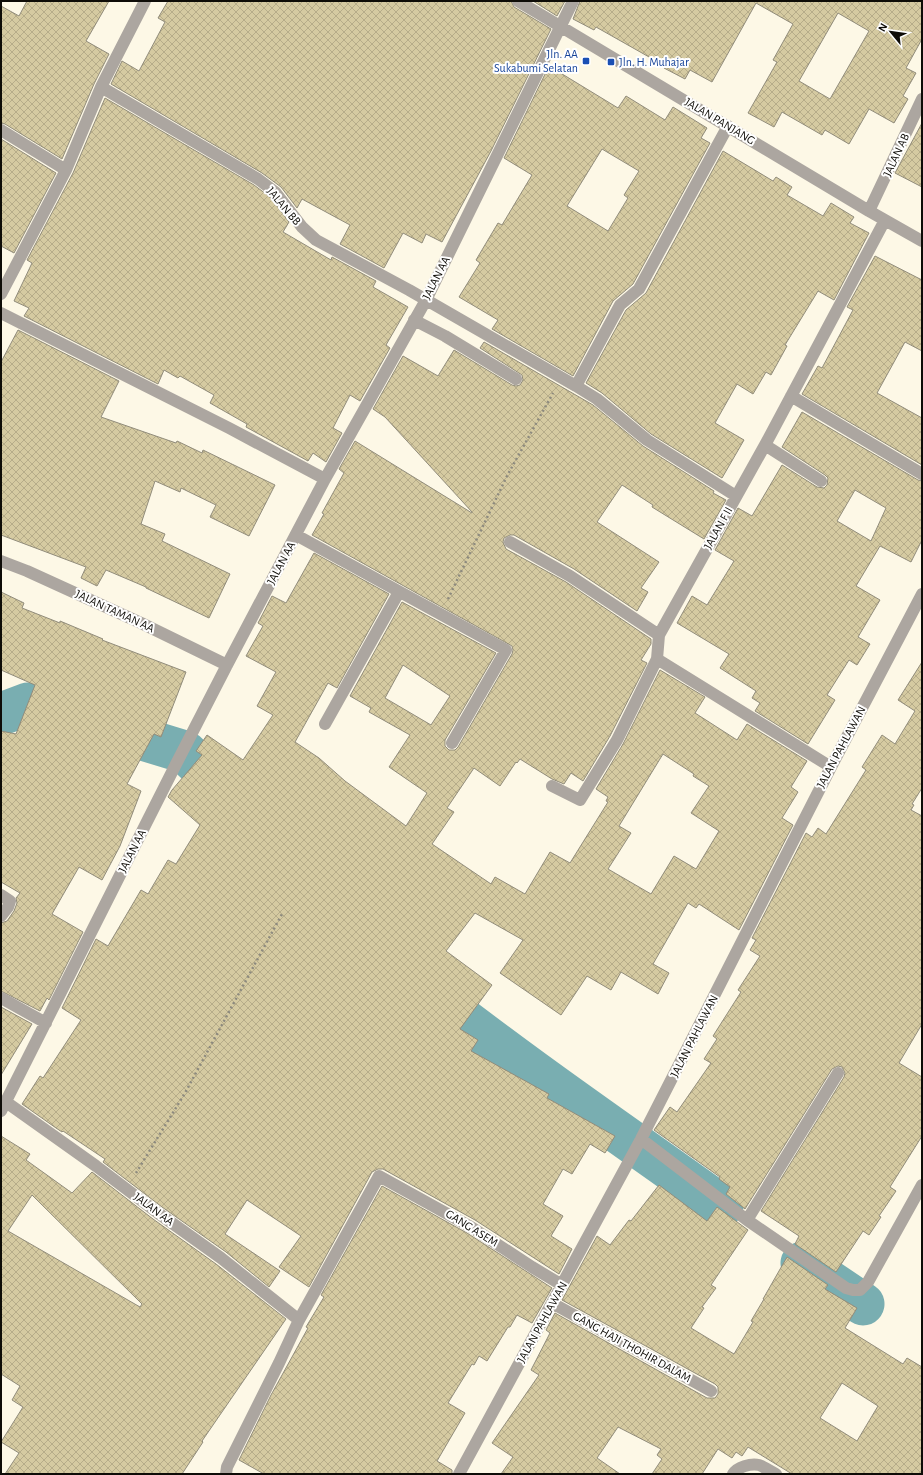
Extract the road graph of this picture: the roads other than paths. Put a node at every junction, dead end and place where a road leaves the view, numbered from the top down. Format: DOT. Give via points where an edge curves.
graph roads {
  1 [pos="145,1"];
  2 [pos="518,1"];
  3 [pos="573,1"];
  4 [pos="560,26"];
  5 [pos="101,88"];
  6 [pos="922,99"];
  7 [pos="728,126"];
  8 [pos="1,130"];
  9 [pos="66,170"];
  10 [pos="869,211"];
  11 [pos="885,220"];
  12 [pos="922,241"];
  13 [pos="1,294"];
  14 [pos="426,300"];
  15 [pos="1,313"];
  16 [pos="414,320"];
  17 [pos="516,379"];
  18 [pos="576,386"];
  19 [pos="791,396"];
  20 [pos="765,445"];
  21 [pos="922,474"];
  22 [pos="325,479"];
  23 [pos="821,480"];
  24 [pos="736,496"];
  25 [pos="296,535"];
  26 [pos="510,542"];
  27 [pos="1,561"];
  28 [pos="399,592"];
  29 [pos="922,594"];
  30 [pos="659,635"];
  31 [pos="657,659"];
  32 [pos="227,665"];
  33 [pos="325,724"];
  34 [pos="452,743"];
  35 [pos="831,767"];
  36 [pos="552,786"];
  37 [pos="1,895"];
  38 [pos="1,916"];
  39 [pos="1,998"];
  40 [pos="46,1023"];
  41 [pos="838,1073"];
  42 [pos="3,1106"];
  43 [pos="640,1141"];
  44 [pos="922,1184"];
  45 [pos="747,1220"];
  46 [pos="562,1285"];
  47 [pos="552,1303"];
  48 [pos="299,1320"];
  49 [pos="711,1391"];
  50 [pos="734,1472"];
  51 [pos="226,1474"];
  52 [pos="459,1474"];
  53 [pos="776,1474"];
  1 -- 5 [label="street"];
  2 -- 4 [label="street, JALAN PANJANG"];
  3 -- 4 [label="street, JALAN AA"];
  4 -- 7 [label="street, JALAN PANJANG"];
  4 -- 14 [label="street, JALAN AA"];
  5 -- 9 [label="street"];
  5 -- 14 [label="street, JALAN BB" via="258,178 275,192 302,227 316,240"];
  6 -- 10 [label="street, JALAN AB"];
  7 -- 10 [label="street, JALAN PANJANG"];
  7 -- 18 [label="street" via="639,288 620,305"];
  8 -- 9 [label="street"];
  9 -- 13 [label="street"];
  10 -- 11 [label="street, JALAN PANJANG"];
  11 -- 12 [label="street, JALAN PANJANG"];
  11 -- 19 [label="street, JALAN F II"];
  14 -- 16 [label="street, JALAN AA"];
  14 -- 18 [label="street, JALAN BB"];
  15 -- 22 [label="street"];
  16 -- 17 [label="street"];
  16 -- 22 [label="street, JALAN AA"];
  18 -- 24 [label="street, JALAN BB" via="597,399 647,440"];
  19 -- 20 [label="street, JALAN F II"];
  19 -- 21 [label="street"];
  20 -- 23 [label="street"];
  20 -- 24 [label="street, JALAN F II"];
  22 -- 25 [label="street, JALAN AA"];
  24 -- 30 [label="street, JALAN F II"];
  25 -- 28 [label="street"];
  25 -- 32 [label="street, JALAN AA"];
  26 -- 30 [label="street" via="570,576"];
  27 -- 32 [label="street, JALAN TAMAN AA" via="141,623"];
  28 -- 33 [label="street"];
  28 -- 34 [label="street" via="506,650"];
  29 -- 35 [label="street, JALAN PAHLAWAN"];
  30 -- 31 [label="street, JALAN F II"];
  31 -- 35 [label="street"];
  31 -- 36 [label="street" via="617,740 580,800"];
  32 -- 40 [label="street, JALAN AA"];
  35 -- 43 [label="street, JALAN PAHLAWAN"];
  37 -- 38 [label="street" via="10,901"];
  39 -- 40 [label="street"];
  40 -- 42 [label="street, JALAN AA"];
  41 -- 45 [label="street"];
  42 -- 48 [label="street, JALAN AA" via="126,1189 221,1258"];
  43 -- 45 [label="street"];
  43 -- 46 [label="street, JALAN PAHLAWAN"];
  44 -- 45 [label="street" via="868,1282 860,1290 846,1288"];
  46 -- 47 [label="street, JALAN PAHLAWAN"];
  46 -- 48 [label="street, GANG ASEM" via="472,1227 379,1176"];
  47 -- 49 [label="street, GANG HAJI THOHIR DALAM"];
  47 -- 52 [label="street, JALAN PAHLAWAN"];
  48 -- 51 [label="street" via="227,1467"];
  50 -- 53 [label="street" via="758,1465"];
}
